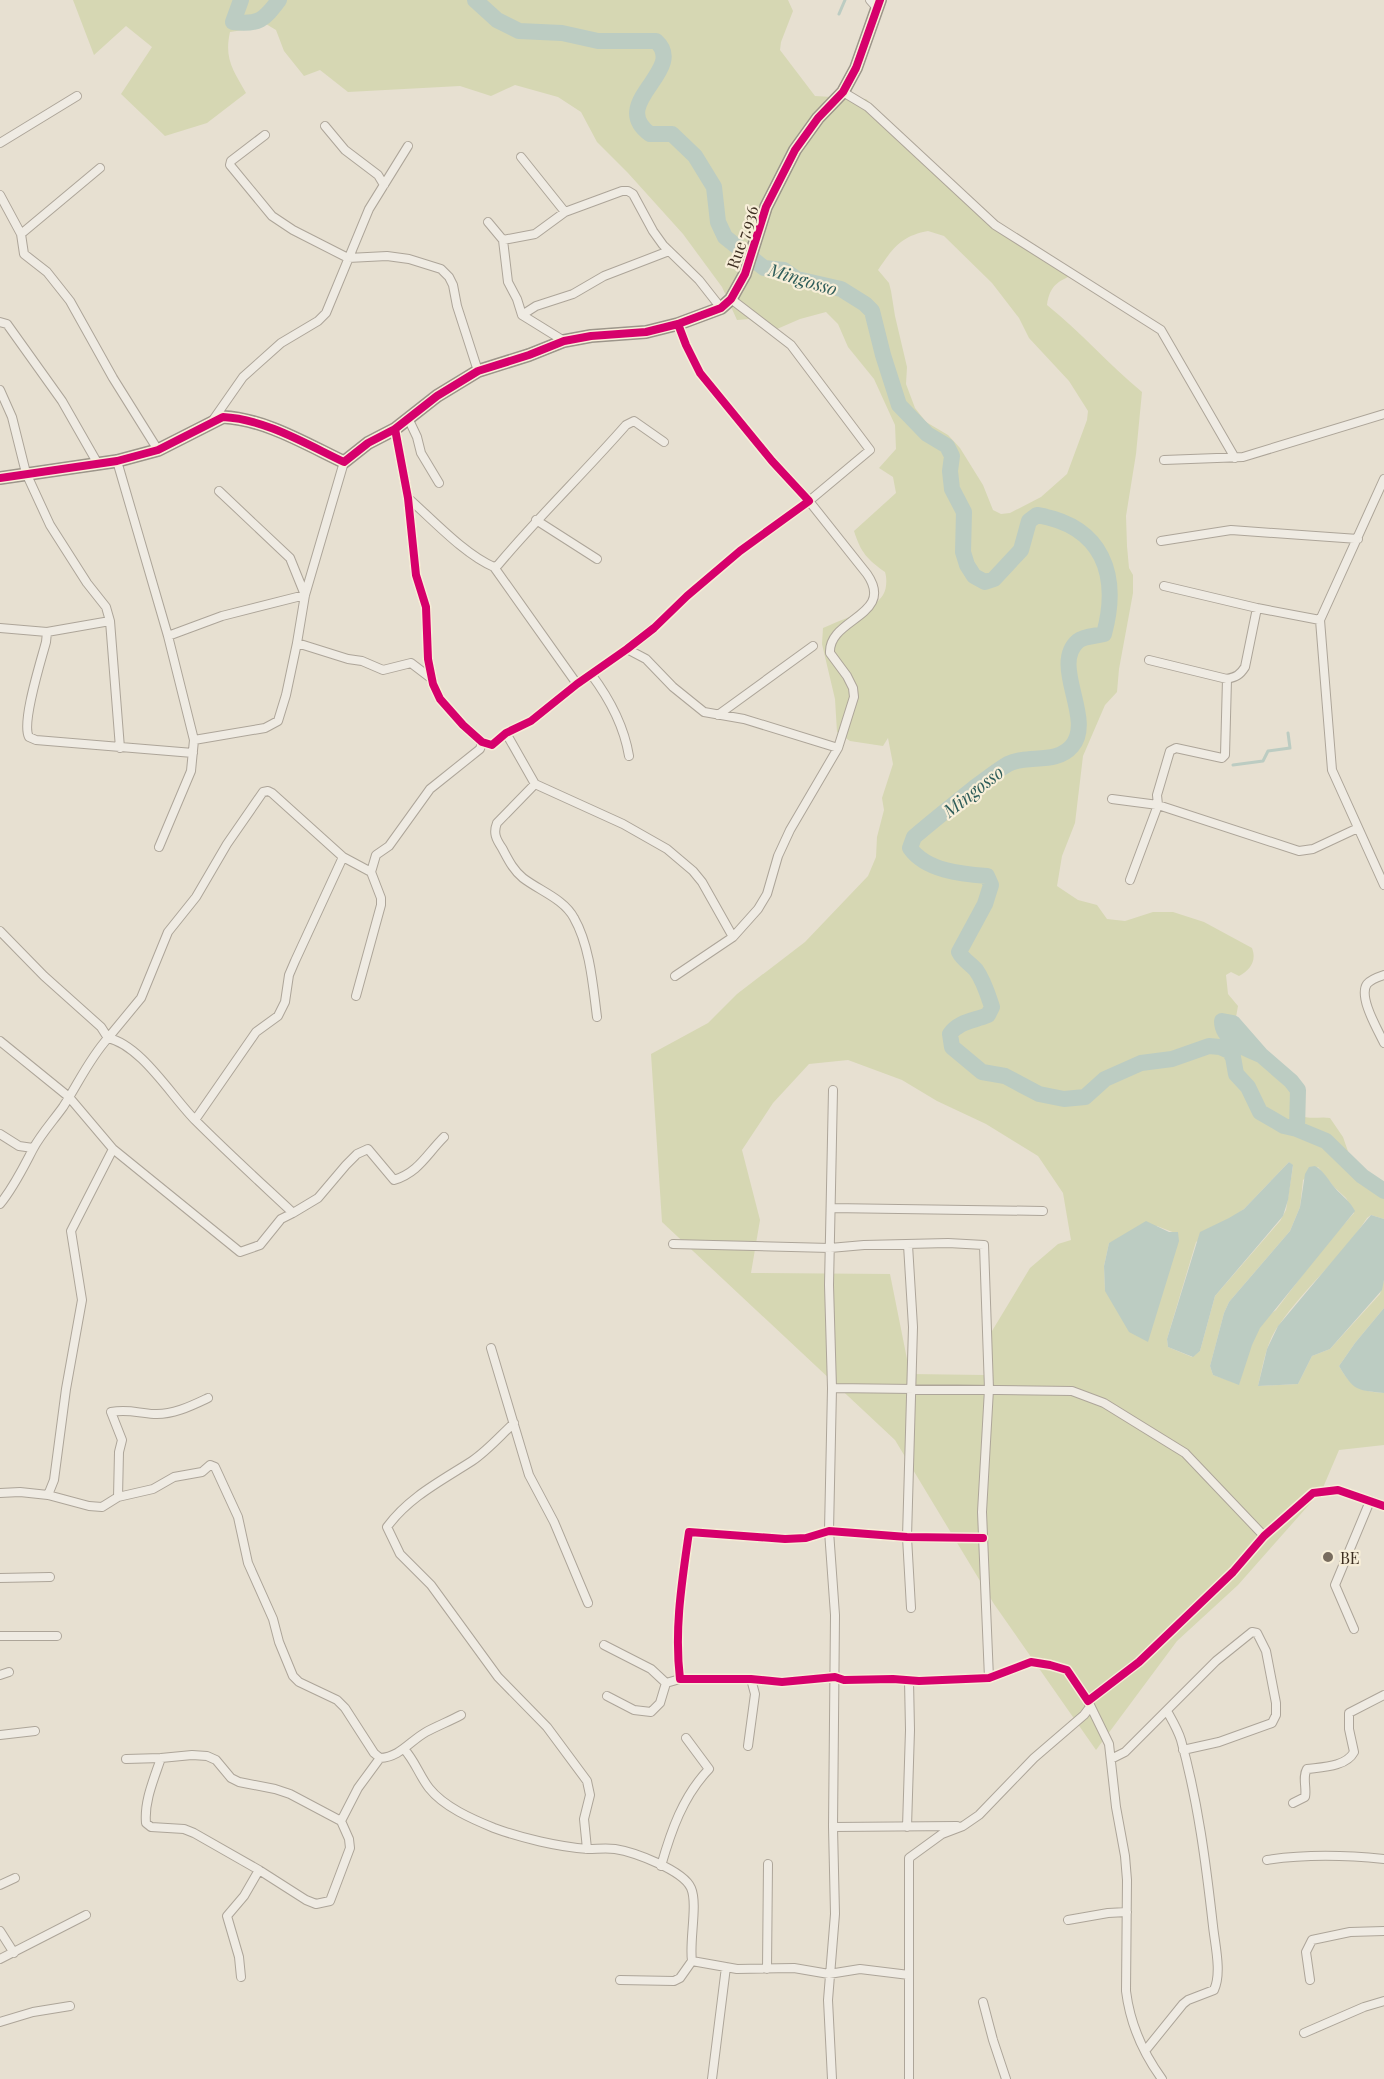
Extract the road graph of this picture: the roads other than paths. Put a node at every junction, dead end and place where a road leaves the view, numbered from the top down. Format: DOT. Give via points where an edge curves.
graph roads {
  1 [pos="876,3"];
  2 [pos="843,92"];
  3 [pos="77,96"];
  4 [pos="325,126"];
  5 [pos="265,135"];
  6 [pos="0,143"];
  7 [pos="408,146"];
  8 [pos="521,158"];
  9 [pos="100,168"];
  10 [pos="384,185"];
  11 [pos="0,195"];
  12 [pos="565,212"];
  13 [pos="488,222"];
  14 [pos="21,234"];
  15 [pos="503,240"];
  16 [pos="669,251"];
  17 [pos="348,258"];
  18 [pos="731,299"];
  19 [pos="721,308"];
  20 [pos="522,315"];
  21 [pos="0,322"];
  22 [pos="678,324"];
  23 [pos="564,341"];
  24 [pos="478,371"];
  25 [pos="0,390"];
  26 [pos="1384,414"];
  27 [pos="408,418"];
  28 [pos="213,420"];
  29 [pos="395,429"];
  30 [pos="664,442"];
  31 [pos="158,450"];
  32 [pos="1235,458"];
  33 [pos="1164,460"];
  34 [pos="117,461"];
  35 [pos="344,462"];
  36 [pos="98,464"];
  37 [pos="26,473"];
  38 [pos="0,478"];
  39 [pos="1384,479"];
  40 [pos="439,483"];
  41 [pos="219,492"];
  42 [pos="408,498"];
  43 [pos="809,501"];
  44 [pos="536,520"];
  45 [pos="1358,539"];
  46 [pos="1161,541"];
  47 [pos="597,559"];
  48 [pos="494,567"];
  49 [pos="1164,586"];
  50 [pos="305,595"];
  51 [pos="1257,608"];
  52 [pos="1320,620"];
  53 [pos="110,621"];
  54 [pos="0,628"];
  55 [pos="47,633"];
  56 [pos="168,636"];
  57 [pos="297,643"];
  58 [pos="813,646"];
  59 [pos="627,649"];
  60 [pos="1149,660"];
  61 [pos="591,674"];
  62 [pos="432,679"];
  63 [pos="1227,679"];
  64 [pos="577,684"];
  65 [pos="718,715"];
  66 [pos="506,733"];
  67 [pos="194,740"];
  68 [pos="482,742"];
  69 [pos="120,748"];
  70 [pos="838,748"];
  71 [pos="193,753"];
  72 [pos="629,756"];
  73 [pos="535,784"];
  74 [pos="1112,799"];
  75 [pos="1158,805"];
  76 [pos="1358,828"];
  77 [pos="159,847"];
  78 [pos="343,857"];
  79 [pos="371,872"];
  80 [pos="1130,880"];
  81 [pos="1384,885"];
  82 [pos="0,931"];
  83 [pos="733,937"];
  84 [pos="1384,975"];
  85 [pos="675,976"];
  86 [pos="356,996"];
  87 [pos="597,1017"];
  88 [pos="108,1038"];
  89 [pos="0,1041"];
  90 [pos="1384,1043"];
  91 [pos="833,1090"];
  92 [pos="69,1097"];
  93 [pos="195,1120"];
  94 [pos="0,1134"];
  95 [pos="444,1137"];
  96 [pos="33,1148"];
  97 [pos="113,1149"];
  98 [pos="0,1204"];
  99 [pos="831,1208"];
  100 [pos="1043,1211"];
  101 [pos="293,1213"];
  102 [pos="673,1244"];
  103 [pos="908,1245"];
  104 [pos="830,1248"];
  105 [pos="490,1348"];
  106 [pos="832,1388"];
  107 [pos="911,1388"];
  108 [pos="989,1389"];
  109 [pos="208,1398"];
  110 [pos="514,1423"];
  111 [pos="0,1493"];
  112 [pos="48,1495"];
  113 [pos="118,1497"];
  114 [pos="1370,1501"];
  115 [pos="1384,1506"];
  116 [pos="829,1531"];
  117 [pos="1264,1536"];
  118 [pos="907,1537"];
  119 [pos="983,1538"];
  120 [pos="50,1577"];
  121 [pos="0,1578"];
  122 [pos="588,1604"];
  123 [pos="911,1608"];
  124 [pos="1354,1629"];
  125 [pos="0,1636"];
  126 [pos="57,1636"];
  127 [pos="604,1645"];
  128 [pos="9,1672"];
  129 [pos="0,1675"];
  130 [pos="835,1677"];
  131 [pos="989,1678"];
  132 [pos="680,1679"];
  133 [pos="751,1679"];
  134 [pos="909,1680"];
  135 [pos="666,1683"];
  136 [pos="1384,1695"];
  137 [pos="608,1696"];
  138 [pos="1088,1701"];
  139 [pos="1167,1711"];
  140 [pos="461,1715"];
  141 [pos="35,1731"];
  142 [pos="0,1735"];
  143 [pos="686,1738"];
  144 [pos="748,1746"];
  145 [pos="404,1749"];
  146 [pos="1183,1750"];
  147 [pos="161,1758"];
  148 [pos="380,1758"];
  149 [pos="126,1759"];
  150 [pos="1111,1759"];
  151 [pos="1293,1803"];
  152 [pos="341,1821"];
  153 [pos="963,1826"];
  154 [pos="833,1827"];
  155 [pos="907,1827"];
  156 [pos="587,1849"];
  157 [pos="1384,1859"];
  158 [pos="1267,1860"];
  159 [pos="768,1864"];
  160 [pos="661,1866"];
  161 [pos="259,1870"];
  162 [pos="15,1878"];
  163 [pos="0,1885"];
  164 [pos="1126,1912"];
  165 [pos="86,1915"];
  166 [pos="1068,1920"];
  167 [pos="0,1931"];
  168 [pos="1384,1931"];
  169 [pos="14,1953"];
  170 [pos="0,1959"];
  171 [pos="692,1961"];
  172 [pos="726,1967"];
  173 [pos="767,1969"];
  174 [pos="829,1974"];
  175 [pos="909,1975"];
  176 [pos="240,1977"];
  177 [pos="620,1980"];
  178 [pos="1310,1980"];
  179 [pos="1384,2001"];
  180 [pos="983,2002"];
  181 [pos="70,2006"];
  182 [pos="0,2022"];
  183 [pos="1305,2033"];
  184 [pos="1144,2051"];
  185 [pos="711,2079"];
  186 [pos="832,2079"];
  187 [pos="909,2079"];
  188 [pos="1006,2079"];
  189 [pos="1162,2079"];
  1 -- 2 [label="street, Rue 7.936" via="864,51"];
  2 -- 18 [label="street, Rue 7.936" via="795,150 766,207 745,274"];
  2 -- 32 [label="street" via="868,107 995,225 1161,330"];
  3 -- 6 [label="street"];
  4 -- 10 [label="street"];
  5 -- 17 [label="street" via="231,160 230,165 272,216"];
  7 -- 10 [label="street"];
  8 -- 12 [label="street"];
  9 -- 14 [label="street"];
  10 -- 17 [label="street"];
  11 -- 14 [label="street"];
  12 -- 15 [label="street" via="535,234"];
  12 -- 16 [label="street" via="628,191"];
  13 -- 15 [label="street"];
  14 -- 31 [label="street" via="24,254 47,272 70,301"];
  15 -- 20 [label="street" via="508,282"];
  16 -- 19 [label="street"];
  16 -- 20 [label="street" via="604,276"];
  17 -- 24 [label="street" via="387,256 441,269 453,285"];
  17 -- 28 [label="street" via="326,313 281,343 243,377"];
  18 -- 19 [label="street, Rue 7.936"];
  18 -- 43 [label="street" via="791,345 870,450"];
  19 -- 22 [label="street, Rue 7.936"];
  20 -- 23 [label="street"];
  21 -- 36 [label="street" via="7,324 62,401"];
  22 -- 23 [label="street, Rue 7.936" via="646,332"];
  22 -- 43 [label="street" via="700,373"];
  23 -- 24 [label="street, Rue 7.936"];
  24 -- 27 [label="street, Rue 7.936"];
  25 -- 37 [label="street" via="12,417"];
  26 -- 32 [label="street"];
  27 -- 29 [label="street, Rue 7.936"];
  27 -- 40 [label="street" via="421,453"];
  28 -- 31 [label="street"];
  28 -- 35 [label="street" via="234,417 281,432"];
  29 -- 35 [label="street, Rue 7.936"];
  29 -- 42 [label="street"];
  30 -- 44 [label="street" via="634,421 626,425 548,512"];
  31 -- 34 [label="street"];
  32 -- 33 [label="street"];
  34 -- 36 [label="street"];
  34 -- 56 [label="street"];
  35 -- 50 [label="street"];
  36 -- 37 [label="street"];
  37 -- 38 [label="street"];
  37 -- 53 [label="street" via="50,525 106,607"];
  39 -- 45 [label="street"];
  41 -- 50 [label="street" via="290,558"];
  42 -- 48 [label="street"];
  42 -- 62 [label="street" via="416,575 426,607"];
  43 -- 59 [label="street" via="740,550"];
  43 -- 70 [label="street" via="867,574 875,595 871,606 843,628 829,649 847,676 854,697"];
  44 -- 47 [label="street"];
  44 -- 48 [label="street"];
  45 -- 46 [label="street" via="1231,530"];
  45 -- 52 [label="street"];
  48 -- 64 [label="street"];
  49 -- 51 [label="street"];
  50 -- 56 [label="street" via="222,616"];
  50 -- 57 [label="street"];
  51 -- 52 [label="street"];
  51 -- 63 [label="street" via="1245,667 1241,674"];
  52 -- 76 [label="street" via="1332,770"];
  53 -- 55 [label="street"];
  53 -- 69 [label="street"];
  54 -- 55 [label="street"];
  55 -- 69 [label="street" via="30,706 26,731 29,737"];
  56 -- 67 [label="street"];
  57 -- 62 [label="street" via="382,670 411,663"];
  57 -- 67 [label="street" via="278,721 265,728"];
  58 -- 65 [label="street"];
  59 -- 61 [label="street"];
  59 -- 65 [label="street" via="646,659 704,712"];
  60 -- 63 [label="street"];
  61 -- 64 [label="street"];
  61 -- 72 [label="street" via="626,737"];
  62 -- 68 [label="street" via="440,699"];
  63 -- 75 [label="street" via="1225,755 1222,758 1172,749 1157,795"];
  64 -- 66 [label="street" via="531,721"];
  65 -- 70 [label="street" via="744,719"];
  66 -- 68 [label="street" via="492,745"];
  66 -- 73 [label="street"];
  67 -- 71 [label="street"];
  68 -- 79 [label="street" via="480,749 430,789 389,846 376,855"];
  69 -- 71 [label="street"];
  70 -- 83 [label="street" via="790,830 767,894"];
  71 -- 77 [label="street" via="186,783"];
  73 -- 83 [label="street" via="667,849 702,882"];
  73 -- 87 [label="street" via="497,823 495,837 514,869 565,906 574,918 590,967"];
  74 -- 75 [label="street"];
  75 -- 76 [label="street" via="1299,851 1313,849"];
  75 -- 80 [label="street"];
  76 -- 81 [label="street"];
  78 -- 79 [label="street"];
  78 -- 88 [label="street" via="272,793 263,792 196,897 168,932 141,998"];
  78 -- 93 [label="street" via="289,975 285,1002 278,1016 256,1032"];
  79 -- 86 [label="street" via="381,905"];
  82 -- 88 [label="street"];
  83 -- 85 [label="street"];
  84 -- 90 [label="street" via="1367,983 1364,992"];
  88 -- 92 [label="street"];
  88 -- 93 [label="street" via="118,1040 140,1058"];
  89 -- 92 [label="street"];
  91 -- 99 [label="street"];
  92 -- 96 [label="street"];
  92 -- 97 [label="street"];
  93 -- 101 [label="street"];
  94 -- 96 [label="street" via="19,1146"];
  95 -- 101 [label="street" via="419,1168 394,1180 368,1149 357,1154 318,1198"];
  96 -- 98 [label="street"];
  97 -- 101 [label="street" via="240,1252 260,1245 281,1219"];
  97 -- 112 [label="street" via="71,1231 82,1300 56,1471"];
  99 -- 100 [label="street"];
  99 -- 104 [label="street"];
  102 -- 104 [label="street"];
  103 -- 104 [label="street"];
  103 -- 107 [label="street" via="913,1327"];
  103 -- 108 [label="street" via="984,1245"];
  104 -- 106 [label="street"];
  105 -- 110 [label="street"];
  106 -- 107 [label="street"];
  106 -- 116 [label="street"];
  107 -- 108 [label="street"];
  107 -- 118 [label="street"];
  108 -- 117 [label="street" via="1072,1391 1104,1403 1185,1453"];
  108 -- 119 [label="street"];
  109 -- 113 [label="street" via="171,1413 125,1409 111,1412 122,1440"];
  110 -- 122 [label="street" via="529,1475 554,1522"];
  110 -- 156 [label="street" via="475,1459 419,1494 387,1527 400,1554 431,1586 498,1677 547,1727 587,1780"];
  111 -- 112 [label="street"];
  112 -- 113 [label="street" via="102,1507"];
  113 -- 148 [label="street" via="153,1489 174,1477 202,1472 210,1465 215,1467 238,1516 248,1563 293,1676 337,1700"];
  114 -- 115 [label="street"];
  114 -- 117 [label="street" via="1338,1490 1313,1493"];
  114 -- 124 [label="street" via="1335,1585"];
  116 -- 118 [label="street"];
  116 -- 130 [label="street"];
  116 -- 132 [label="street" via="785,1539 689,1532 678,1613"];
  117 -- 138 [label="street" via="1233,1572 1140,1662"];
  118 -- 119 [label="street"];
  118 -- 123 [label="street"];
  119 -- 131 [label="street"];
  120 -- 121 [label="street"];
  125 -- 126 [label="street"];
  127 -- 135 [label="street" via="651,1670"];
  128 -- 129 [label="street"];
  130 -- 133 [label="street" via="782,1682"];
  130 -- 134 [label="street"];
  130 -- 154 [label="street"];
  131 -- 134 [label="street"];
  131 -- 138 [label="street" via="1031,1662 1050,1665 1067,1670"];
  132 -- 133 [label="street"];
  132 -- 135 [label="street"];
  133 -- 144 [label="street" via="755,1694"];
  134 -- 155 [label="street"];
  135 -- 137 [label="street" via="660,1703 651,1712 634,1710"];
  136 -- 151 [label="street" via="1350,1713 1354,1752 1351,1758 1306,1769 1305,1797"];
  138 -- 150 [label="street" via="1109,1744"];
  138 -- 153 [label="street" via="1090,1707 1084,1715 1034,1758 980,1815"];
  139 -- 146 [label="street"];
  139 -- 146 [label="street" via="1243,1637 1257,1633 1266,1651 1275,1702 1272,1723"];
  139 -- 150 [label="street" via="1125,1752"];
  140 -- 145 [label="street" via="426,1732"];
  141 -- 142 [label="street"];
  143 -- 160 [label="street" via="709,1769 681,1808"];
  145 -- 148 [label="street"];
  145 -- 156 [label="street" via="429,1788 466,1816 519,1835"];
  146 -- 184 [label="street" via="1206,1868 1216,1986 1183,2004"];
  147 -- 149 [label="street"];
  147 -- 152 [label="street" via="207,1756 239,1782 290,1794"];
  147 -- 161 [label="street" via="149,1795 146,1823 194,1833"];
  148 -- 152 [label="street"];
  150 -- 164 [label="street" via="1125,1856"];
  152 -- 161 [label="street" via="350,1848 330,1901 316,1904 306,1900"];
  153 -- 155 [label="street"];
  153 -- 175 [label="street" via="942,1834 909,1858"];
  154 -- 155 [label="street"];
  154 -- 174 [label="street" via="835,1914"];
  156 -- 160 [label="street" via="614,1849"];
  157 -- 158 [label="street" via="1298,1856"];
  159 -- 173 [label="street"];
  160 -- 171 [label="street" via="691,1886"];
  161 -- 176 [label="street" via="227,1916"];
  162 -- 163 [label="street"];
  164 -- 166 [label="street"];
  164 -- 184 [label="street" via="1128,2007"];
  165 -- 169 [label="street"];
  167 -- 169 [label="street"];
  168 -- 178 [label="street" via="1350,1932 1312,1940 1306,1952"];
  169 -- 170 [label="street"];
  171 -- 172 [label="street"];
  171 -- 177 [label="street" via="674,1981"];
  172 -- 173 [label="street"];
  172 -- 185 [label="street"];
  173 -- 174 [label="street" via="794,1968"];
  174 -- 175 [label="street" via="860,1969"];
  174 -- 186 [label="street"];
  175 -- 187 [label="street"];
  179 -- 183 [label="street"];
  180 -- 188 [label="street"];
  181 -- 182 [label="street"];
  184 -- 189 [label="street"];
}
